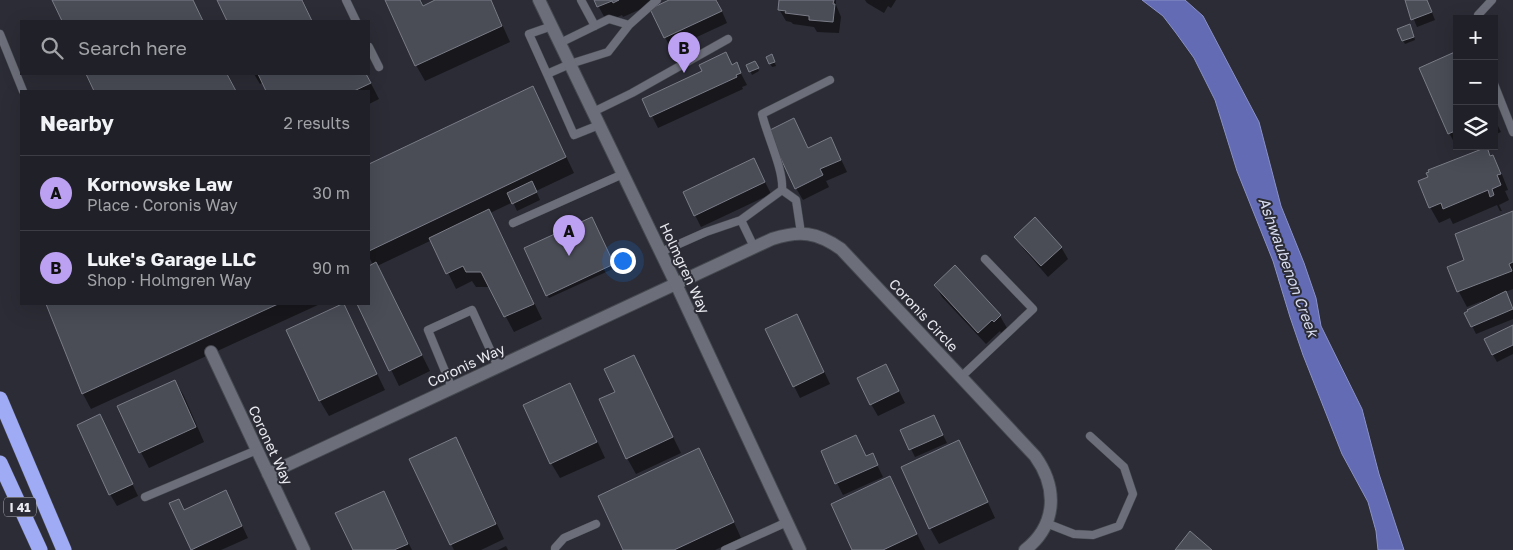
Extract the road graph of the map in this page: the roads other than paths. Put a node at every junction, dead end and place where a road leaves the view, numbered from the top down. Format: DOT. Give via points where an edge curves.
graph roads {
  1 [pos="346,0"];
  2 [pos="539,0"];
  3 [pos="581,0"];
  4 [pos="657,0"];
  5 [pos="1492,0"];
  6 [pos="1478,15"];
  7 [pos="356,20"];
  8 [pos="629,25"];
  9 [pos="552,26"];
  10 [pos="594,26"];
  11 [pos="0,34"];
  12 [pos="728,40"];
  13 [pos="560,43"];
  14 [pos="370,49"];
  15 [pos="570,64"];
  16 [pos="379,67"];
  17 [pos="547,74"];
  18 [pos="830,80"];
  19 [pos="23,90"];
  20 [pos="1498,94"];
  21 [pos="593,112"];
  22 [pos="599,125"];
  23 [pos="1513,132"];
  24 [pos="623,174"];
  25 [pos="782,190"];
  26 [pos="741,220"];
  27 [pos="513,223"];
  28 [pos="801,233"];
  29 [pos="754,247"];
  30 [pos="661,252"];
  31 [pos="984,259"];
  32 [pos="676,284"];
  33 [pos="211,352"];
  34 [pos="498,367"];
  35 [pos="961,377"];
  36 [pos="452,388"];
  37 [pos="0,399"];
  38 [pos="1090,436"];
  39 [pos="257,450"];
  40 [pos="0,463"];
  41 [pos="268,474"];
  42 [pos="145,497"];
  43 [pos="787,522"];
  44 [pos="1046,523"];
  45 [pos="596,524"];
  46 [pos="40,550"];
  47 [pos="64,550"];
  48 [pos="304,550"];
  49 [pos="555,550"];
  50 [pos="725,550"];
  51 [pos="800,550"];
  52 [pos="1025,550"];
  1 -- 7 [label="lane"];
  2 -- 9 [label="street, Holmgren Way"];
  3 -- 10 [label="lane"];
  4 -- 8 [label="lane"];
  5 -- 6 [label="lane"];
  8 -- 10 [label="lane" via="609,19"];
  8 -- 15 [label="lane" via="608,52"];
  9 -- 13 [label="street, Holmgren Way"];
  9 -- 17 [label="lane" via="529,34"];
  10 -- 13 [label="lane"];
  11 -- 19 [label="lane"];
  12 -- 21 [label="lane"];
  13 -- 15 [label="street, Holmgren Way"];
  14 -- 16 [label="lane"];
  15 -- 17 [label="lane"];
  15 -- 21 [label="street, Holmgren Way"];
  17 -- 22 [label="lane" via="574,135"];
  18 -- 25 [label="lane" via="762,114 783,180"];
  20 -- 23 [label="lane"];
  21 -- 22 [label="street, Holmgren Way"];
  22 -- 24 [label="street, Holmgren Way"];
  24 -- 27 [label="lane"];
  24 -- 30 [label="street, Holmgren Way"];
  25 -- 26 [label="lane"];
  25 -- 28 [label="lane" via="796,200"];
  26 -- 29 [label="lane"];
  26 -- 30 [label="lane"];
  28 -- 29 [label="street, Coronis Circle" via="786,234"];
  28 -- 35 [label="street, Coronis Circle" via="829,240 842,249"];
  29 -- 32 [label="street, Coronis Circle"];
  30 -- 32 [label="street, Holmgren Way"];
  31 -- 35 [label="lane" via="1033,309"];
  32 -- 34 [label="street, Coronis Way"];
  32 -- 43 [label="street, Holmgren Way"];
  33 -- 39 [label="street, Coronet Way"];
  34 -- 36 [label="street, Coronis Way"];
  34 -- 36 [label="lane" via="472,310 428,330"];
  35 -- 44 [label="street, Coronis Circle" via="1043,466 1051,496"];
  36 -- 41 [label="street, Coronis Way"];
  37 -- 47 [label="highway"];
  38 -- 44 [label="lane" via="1124,467 1133,494 1119,526 1093,535 1074,534"];
  39 -- 41 [label="street, Coronet Way"];
  39 -- 42 [label="lane"];
  40 -- 46 [label="highway, I 41"];
  41 -- 48 [label="street, Coronet Way"];
  43 -- 50 [label="lane"];
  43 -- 51 [label="street, Holmgren Way"];
  44 -- 52 [label="street, Coronis Circle"];
  45 -- 49 [label="lane" via="564,538"];
}
